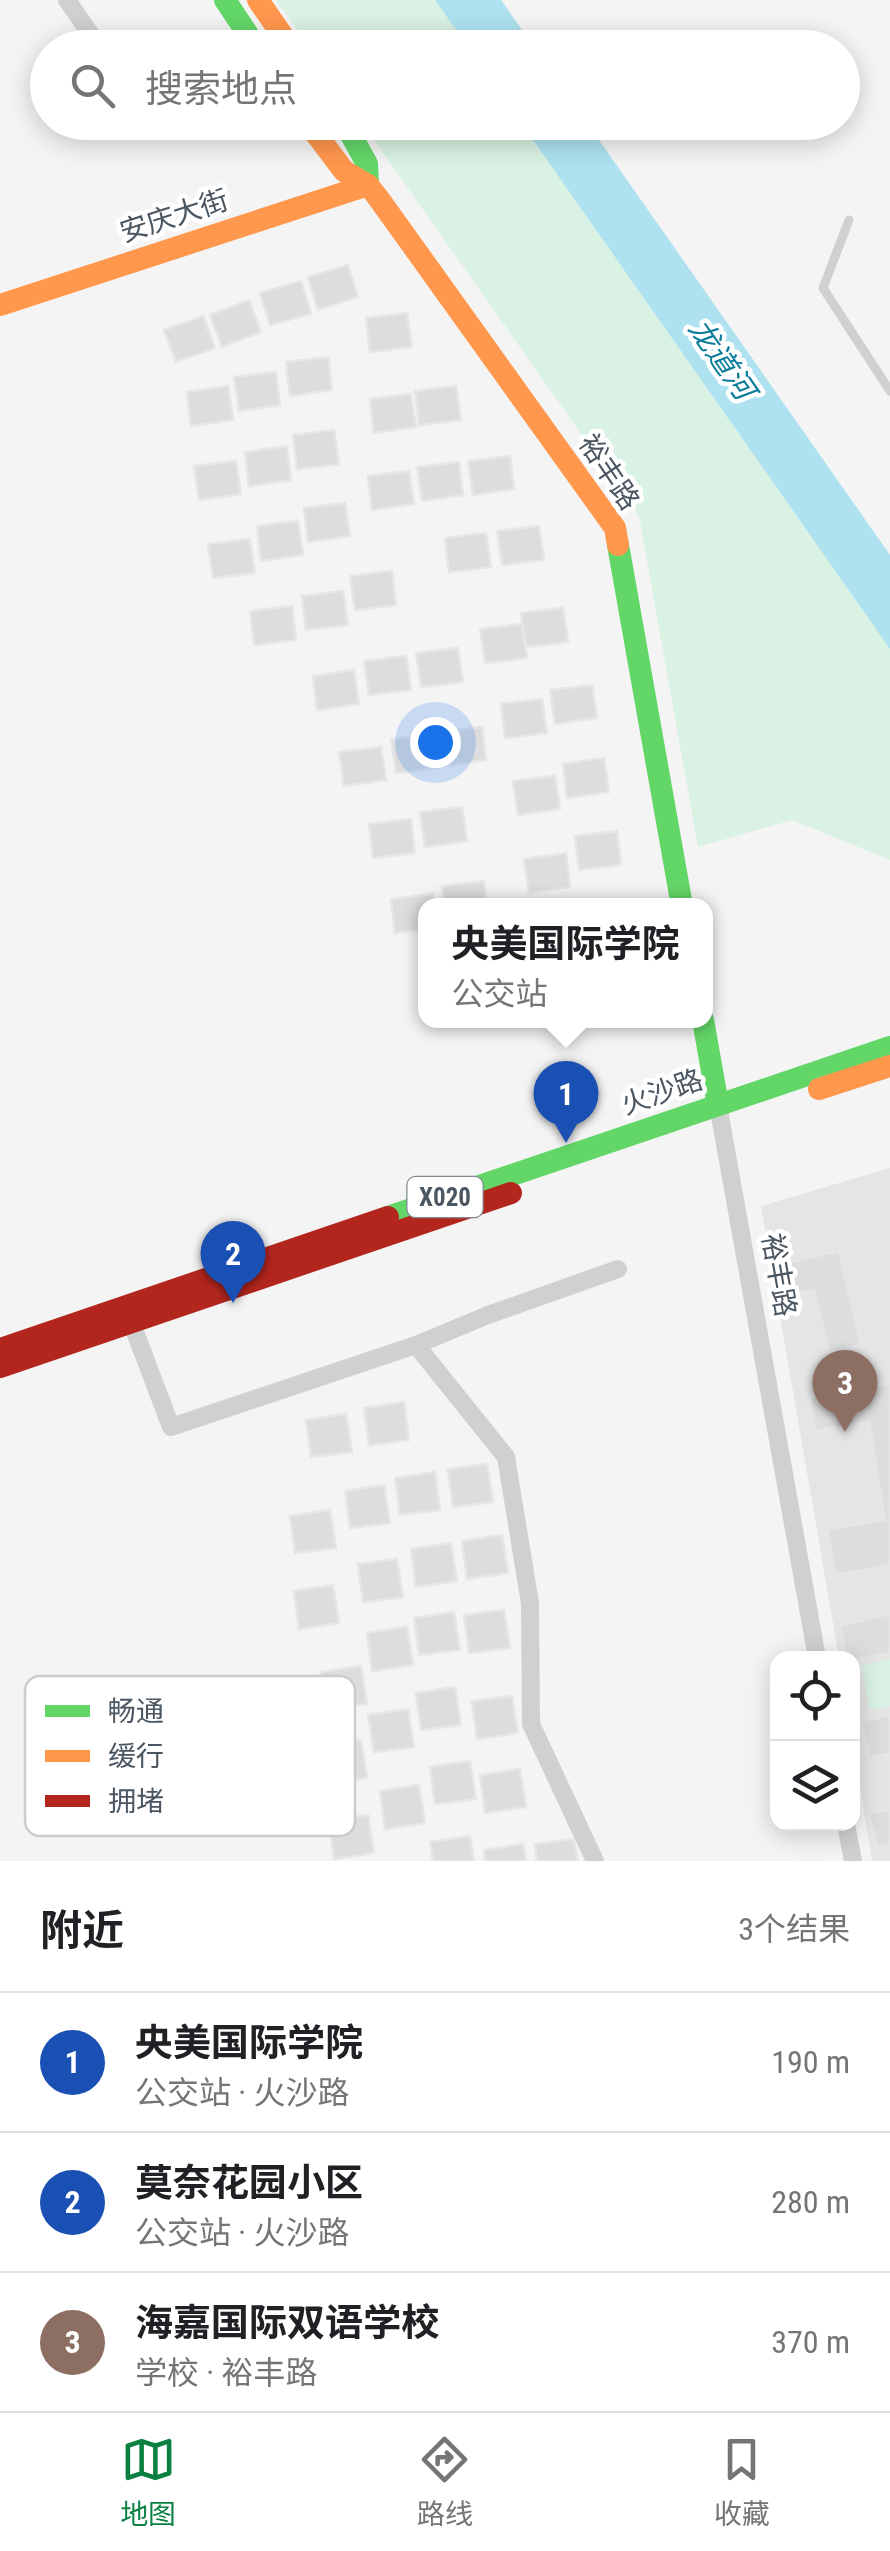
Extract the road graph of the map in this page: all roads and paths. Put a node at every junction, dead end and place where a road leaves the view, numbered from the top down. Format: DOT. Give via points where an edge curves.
graph roads {
  1 [pos="67,0"];
  2 [pos="225,0"];
  3 [pos="258,0"];
  4 [pos="88,30"];
  5 [pos="245,30"];
  6 [pos="279,30"];
  7 [pos="320,140"];
  8 [pos="354,140"];
  9 [pos="368,185"];
  10 [pos="848,220"];
  11 [pos="0,306"];
  12 [pos="890,391"];
  13 [pos="681,898"];
  14 [pos="704,1028"];
  15 [pos="890,1047"];
  16 [pos="890,1066"];
  17 [pos="719,1113"];
  18 [pos="618,1269"];
  19 [pos="128,1314"];
  20 [pos="416,1345"];
  21 [pos="0,1349"];
  22 [pos="0,1368"];
  23 [pos="816,1651"];
  24 [pos="847,1831"];
  25 [pos="596,1861"];
  26 [pos="853,1861"];
  1 -- 4 [label="street"];
  2 -- 5 [label="street"];
  3 -- 6 [label="street"];
  7 -- 9 [label="street, 裕丰路" via="344,172"];
  8 -- 9 [label="street, 裕丰路" via="367,164"];
  9 -- 11 [label="street, 安庆大街"];
  9 -- 13 [label="street, 裕丰路" via="614,528"];
  10 -- 12 [label="lane" via="824,288"];
  14 -- 17 [label="street, 裕丰路"];
  15 -- 17 [label="street, 火沙路 / X020"];
  16 -- 17 [label="street, 火沙路 / X020"];
  17 -- 19 [label="street, 火沙路 / X020"];
  17 -- 23 [label="street, 裕丰路"];
  18 -- 20 [label="street"];
  19 -- 20 [label="street" via="170,1427"];
  19 -- 21 [label="street, 火沙路 / X020"];
  19 -- 22 [label="street, 火沙路 / X020"];
  20 -- 25 [label="street" via="506,1457 530,1603 531,1724"];
  24 -- 26 [label="street"];
}
